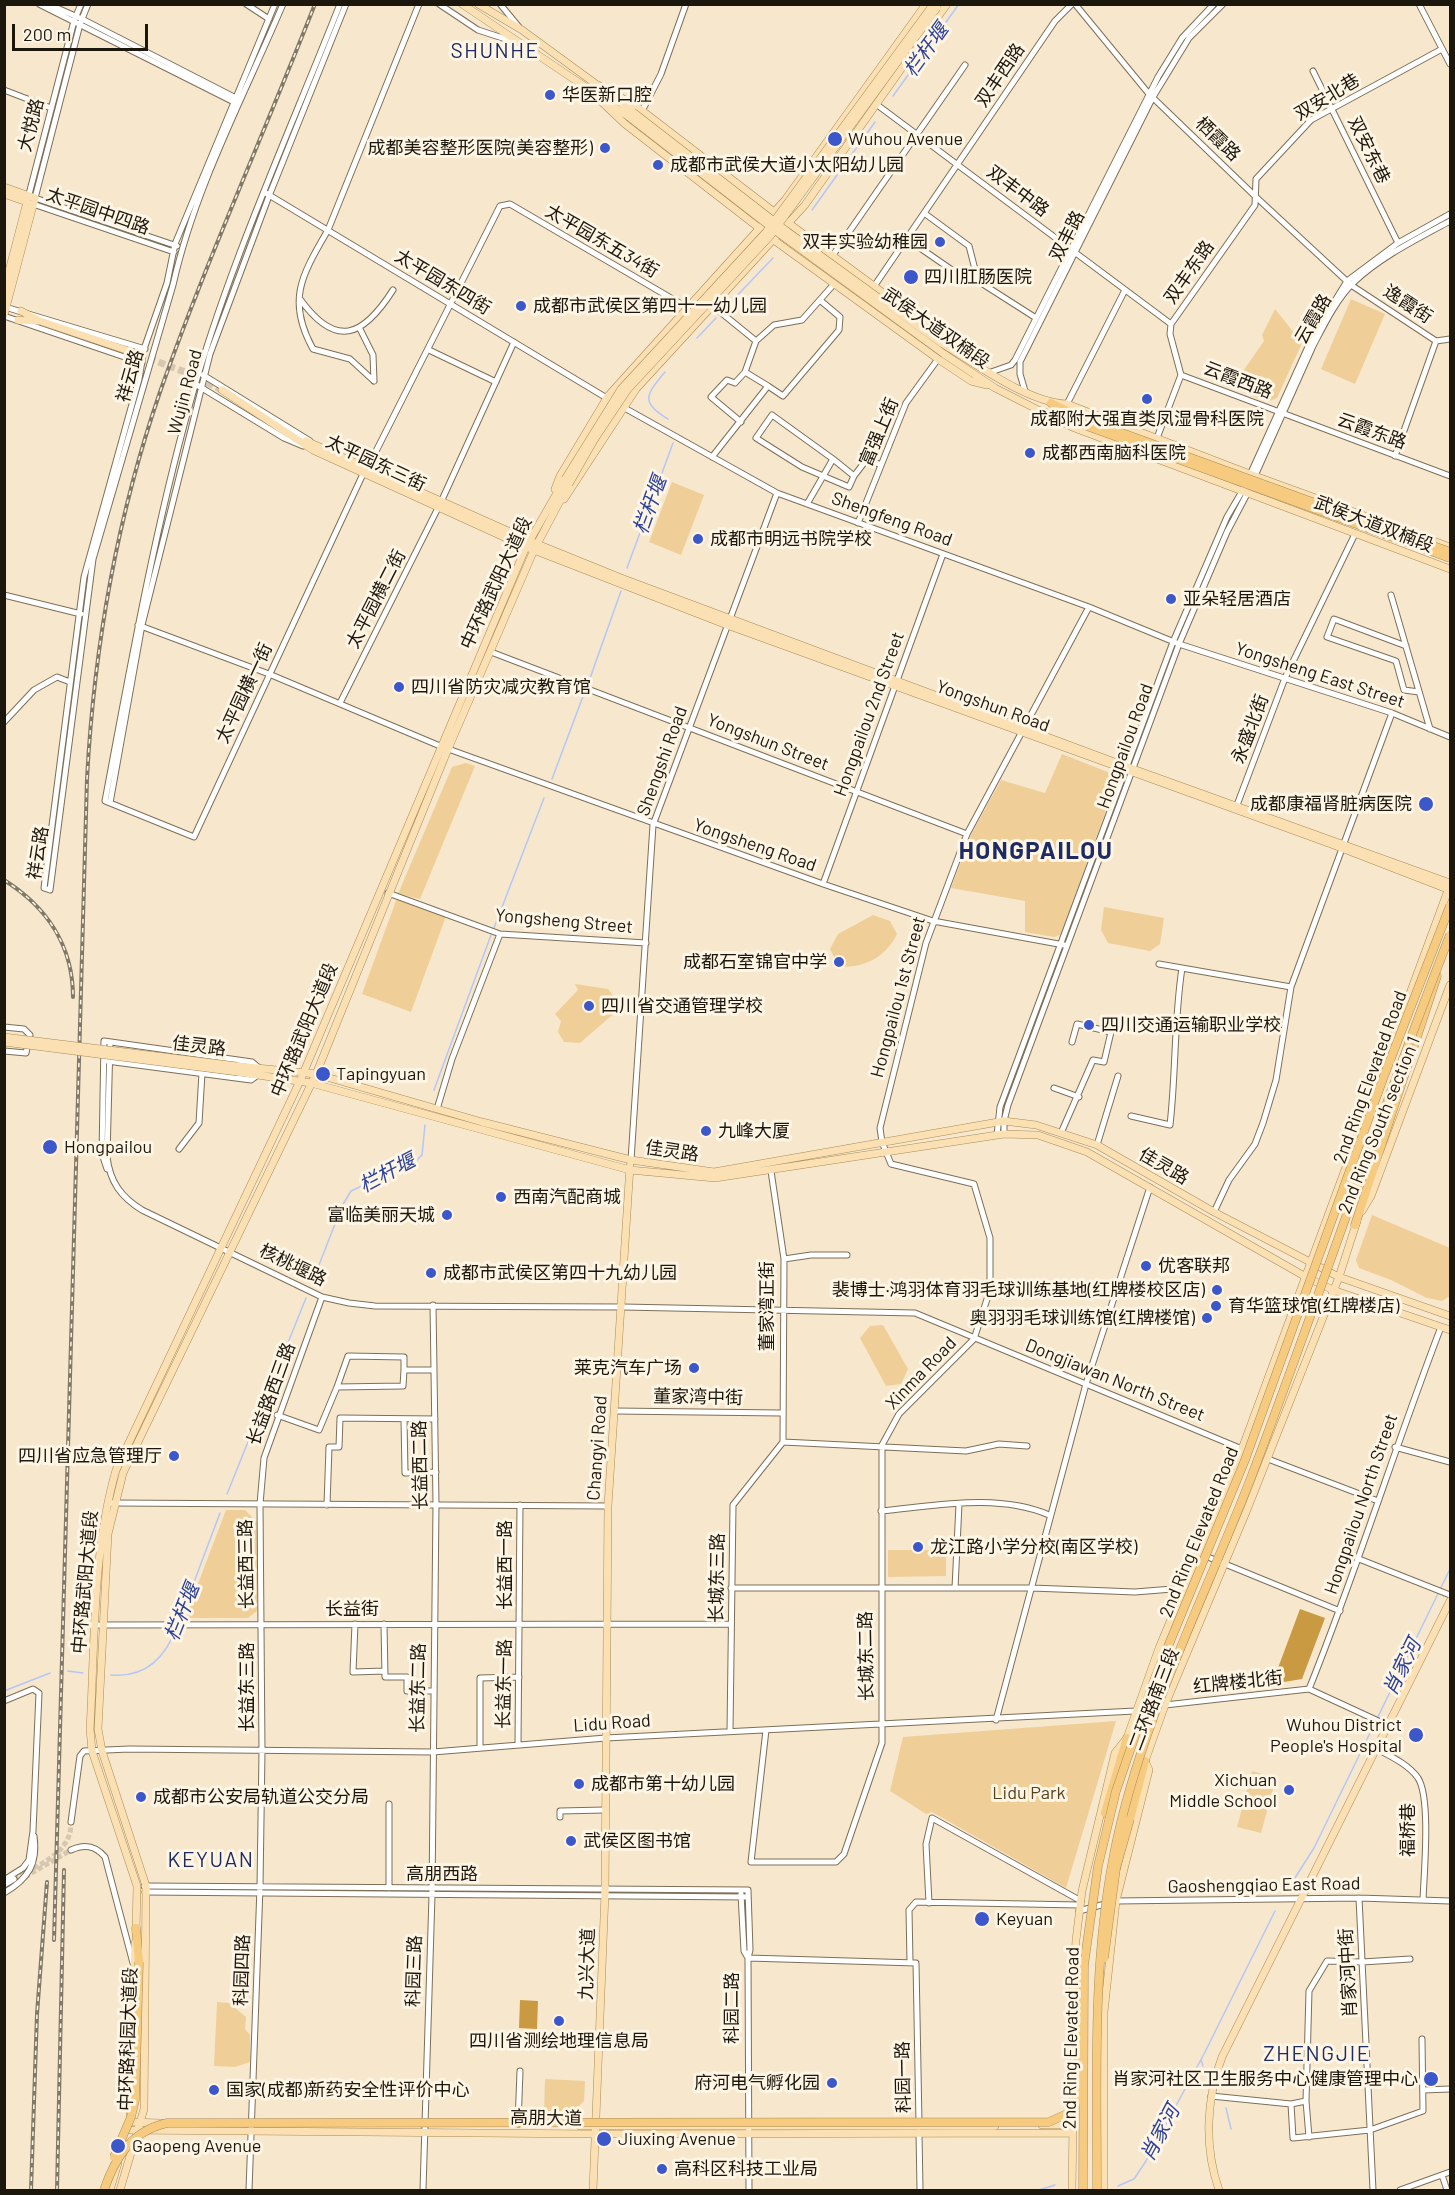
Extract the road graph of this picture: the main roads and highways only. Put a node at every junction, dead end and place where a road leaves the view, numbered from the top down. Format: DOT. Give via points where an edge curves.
graph roads {
  1 [pos="462,4"];
  2 [pos="478,4"];
  3 [pos="947,4"];
  4 [pos="934,6"];
  5 [pos="598,85"];
  6 [pos="588,89"];
  7 [pos="631,115"];
  8 [pos="4,188"];
  9 [pos="4,194"];
  10 [pos="31,200"];
  11 [pos="774,213"];
  12 [pos="789,224"];
  13 [pos="760,229"];
  14 [pos="775,240"];
  15 [pos="4,290"];
  16 [pos="6,307"];
  17 [pos="21,311"];
  18 [pos="4,316"];
  19 [pos="18,320"];
  20 [pos="40,321"];
  21 [pos="129,351"];
  22 [pos="941,356"];
  23 [pos="989,371"];
  24 [pos="220,390"];
  25 [pos="1051,403"];
  26 [pos="1043,412"];
  27 [pos="1088,424"];
  28 [pos="553,507"];
  29 [pos="532,546"];
  30 [pos="1450,547"];
  31 [pos="1450,552"];
  32 [pos="1450,558"];
  33 [pos="1450,569"];
  34 [pos="1129,770"];
  35 [pos="1342,845"];
  36 [pos="1450,887"];
  37 [pos="1450,906"];
  38 [pos="1450,934"];
  39 [pos="1444,952"];
  40 [pos="1450,985"];
  41 [pos="4,1037"];
  42 [pos="4,1042"];
  43 [pos="238,1069"];
  44 [pos="303,1071"];
  45 [pos="260,1072"];
  46 [pos="316,1074"];
  47 [pos="300,1081"];
  48 [pos="311,1083"];
  49 [pos="631,1160"];
  50 [pos="630,1170"];
  51 [pos="1354,1225"];
  52 [pos="1311,1262"];
  53 [pos="1306,1277"];
  54 [pos="1339,1277"];
  55 [pos="1333,1290"];
  56 [pos="1450,1315"];
  57 [pos="1450,1330"];
  58 [pos="1450,1601"];
  59 [pos="606,1738"];
  60 [pos="1127,1738"];
  61 [pos="1146,1761"];
  62 [pos="146,1889"];
  63 [pos="136,1928"];
  64 [pos="136,1964"];
  65 [pos="1084,1965"];
  66 [pos="1098,1979"];
  67 [pos="1084,2001"];
  68 [pos="616,2122"];
  69 [pos="1073,2125"];
  70 [pos="129,2126"];
  71 [pos="139,2127"];
  72 [pos="424,2128"];
  73 [pos="596,2130"];
  74 [pos="919,2130"];
  75 [pos="1073,2133"];
  76 [pos="111,2170"];
  77 [pos="104,2190"];
  78 [pos="110,2190"];
  79 [pos="120,2190"];
  80 [pos="593,2190"];
  81 [pos="1072,2190"];
  82 [pos="1083,2190"];
  83 [pos="1097,2190"];
  84 [pos="1104,2190"];
  85 [pos="1219,2190"];
  1 -- 6 [label="main road, 武侯大道双楠段"];
  2 -- 5 [label="main road, 武侯大道双楠段" via="522,30"];
  3 -- 12 [label="main road"];
  4 -- 11 [label="main road"];
  4 -- 28 [label="main road, 中环路武阳大道段, bridge" via="771,235 628,389"];
  5 -- 7 [label="main road, 武侯大道双楠段"];
  5 -- 11 [label="main road" via="642,111"];
  6 -- 7 [label="main road, 武侯大道双楠段"];
  6 -- 13 [label="main road" via="625,124"];
  7 -- 22 [label="main road, 武侯大道双楠段, bridge"];
  7 -- 23 [label="main road, 武侯大道双楠段, bridge" via="941,343"];
  8 -- 10 [label="main road"];
  9 -- 10 [label="main road, 太平园中四路"];
  10 -- 15 [label="main road, 大悦路"];
  10 -- 16 [label="main road"];
  11 -- 12 [label="main road"];
  11 -- 13 [label="main road"];
  12 -- 14 [label="main road"];
  12 -- 23 [label="main road"];
  13 -- 14 [label="main road"];
  13 -- 28 [label="main road" via="607,398 560,476"];
  14 -- 22 [label="main road"];
  14 -- 28 [label="main road" via="623,407 574,486"];
  16 -- 18 [label="main road"];
  17 -- 20 [label="main road"];
  19 -- 20 [label="main road"];
  20 -- 21 [label="main road"];
  22 -- 26 [label="main road, 武侯大道双楠段"];
  23 -- 25 [label="main road, 武侯大道双楠段"];
  24 -- 29 [label="main road, 太平园东三街" via="315,448"];
  25 -- 27 [label="highway"];
  25 -- 30 [label="main road, 武侯大道双楠段" via="1067,404"];
  26 -- 27 [label="highway"];
  26 -- 33 [label="main road, 武侯大道双楠段" via="1072,427"];
  27 -- 31 [label="highway, bridge"];
  27 -- 32 [label="highway, bridge"];
  28 -- 29 [label="main road, 中环路武阳大道段"];
  29 -- 34 [label="main road, Yongshun Road"];
  29 -- 44 [label="main road, 中环路武阳大道段" via="440,746"];
  29 -- 46 [label="main road, 中环路武阳大道段"];
  34 -- 35 [label="main road, Yongshun Road"];
  34 -- 35 [label="main road"];
  35 -- 36 [label="main road, Yongshun Road"];
  36 -- 52 [label="main road, 2nd Ring South section 1"];
  37 -- 65 [label="highway, 2nd Ring Elevated Road, bridge" via="1245,1460 1137,1726 1098,1866"];
  38 -- 39 [label="highway, 2nd Ring Elevated Road, bridge"];
  39 -- 51 [label="highway, bridge"];
  39 -- 66 [label="highway, 2nd Ring Elevated Road, bridge" via="1251,1479 1155,1711 1114,1850"];
  40 -- 51 [label="main road, 2nd Ring South section 1" via="1371,1196"];
  41 -- 43 [label="main road, 佳灵路, bridge"];
  42 -- 43 [label="main road, 佳灵路, bridge"];
  43 -- 45 [label="main road, 佳灵路"];
  44 -- 45 [label="main road, 佳灵路"];
  44 -- 46 [label="main road, 佳灵路"];
  44 -- 47 [label="main road, 中环路武阳大道段"];
  45 -- 47 [label="main road, 佳灵路"];
  46 -- 48 [label="main road, 中环路武阳大道段"];
  46 -- 49 [label="main road, 佳灵路"];
  47 -- 48 [label="main road, 佳灵路"];
  47 -- 63 [label="main road, 中环路武阳大道段" via="116,1470 107,1503 90,1729 92,1751 137,1890"];
  48 -- 50 [label="main road, 佳灵路"];
  48 -- 62 [label="main road, 中环路武阳大道段" via="123,1473 108,1534 98,1729"];
  49 -- 50 [label="main road, Changyi Road"];
  49 -- 52 [label="main road, 佳灵路" via="714,1172 1000,1122 1036,1125 1097,1145"];
  50 -- 53 [label="main road, 佳灵路" via="715,1178 1000,1134 1038,1135 1062,1141 1149,1187"];
  50 -- 59 [label="main road, Changyi Road" via="608,1506"];
  51 -- 54 [label="main road, 2nd Ring South section 1"];
  52 -- 53 [label="main road, 2nd Ring South section 1"];
  52 -- 54 [label="main road, 佳灵路"];
  53 -- 55 [label="main road, 佳灵路"];
  53 -- 60 [label="main road, 二环路南三段"];
  54 -- 55 [label="main road, 二环路南三段"];
  54 -- 56 [label="main road, 佳灵路"];
  55 -- 57 [label="main road, 佳灵路"];
  55 -- 61 [label="main road, 二环路南三段" via="1268,1459 1165,1704"];
  58 -- 85 [label="main road" via="1383,1723 1375,1748 1229,2039 1210,2096 1209,2145"];
  59 -- 73 [label="main road, 九兴大道"];
  60 -- 65 [label="highway, bridge" via="1094,1863 1083,1939"];
  60 -- 69 [label="main road, 二环路南三段" via="1115,1753 1080,1905 1071,2010"];
  61 -- 66 [label="highway, bridge" via="1116,1868"];
  61 -- 84 [label="main road, 二环路南三段" via="1149,1770 1116,1901 1104,2012"];
  62 -- 71 [label="main road, 中环路科园大道段" via="144,2109"];
  63 -- 64 [label="highway"];
  64 -- 70 [label="main road"];
  64 -- 76 [label="highway, bridge" via="135,2100"];
  65 -- 67 [label="highway, 2nd Ring Elevated Road, bridge"];
  66 -- 83 [label="highway, 2nd Ring Elevated Road, bridge"];
  67 -- 68 [label="highway, bridge" via="1077,2100 1071,2112 1049,2122"];
  67 -- 82 [label="highway, 2nd Ring Elevated Road, bridge"];
  68 -- 72 [label="highway, bridge" via="482,2119"];
  68 -- 76 [label="highway, bridge" via="167,2123 131,2140"];
  69 -- 74 [label="main road, 高朋大道"];
  69 -- 75 [label="main road, 二环路南三段"];
  70 -- 71 [label="main road, 高朋大道"];
  70 -- 78 [label="main road"];
  71 -- 72 [label="main road, 高朋大道"];
  71 -- 79 [label="main road, 中环路科园大道段"];
  72 -- 73 [label="main road, 高朋大道"];
  72 -- 73 [label="main road, 高朋大道" via="518,2126"];
  73 -- 74 [label="main road, 高朋大道"];
  73 -- 80 [label="main road, 九兴大道"];
  74 -- 75 [label="main road, 高朋大道"];
  75 -- 81 [label="main road, 二环路南三段"];
  76 -- 77 [label="highway, bridge"];
}
